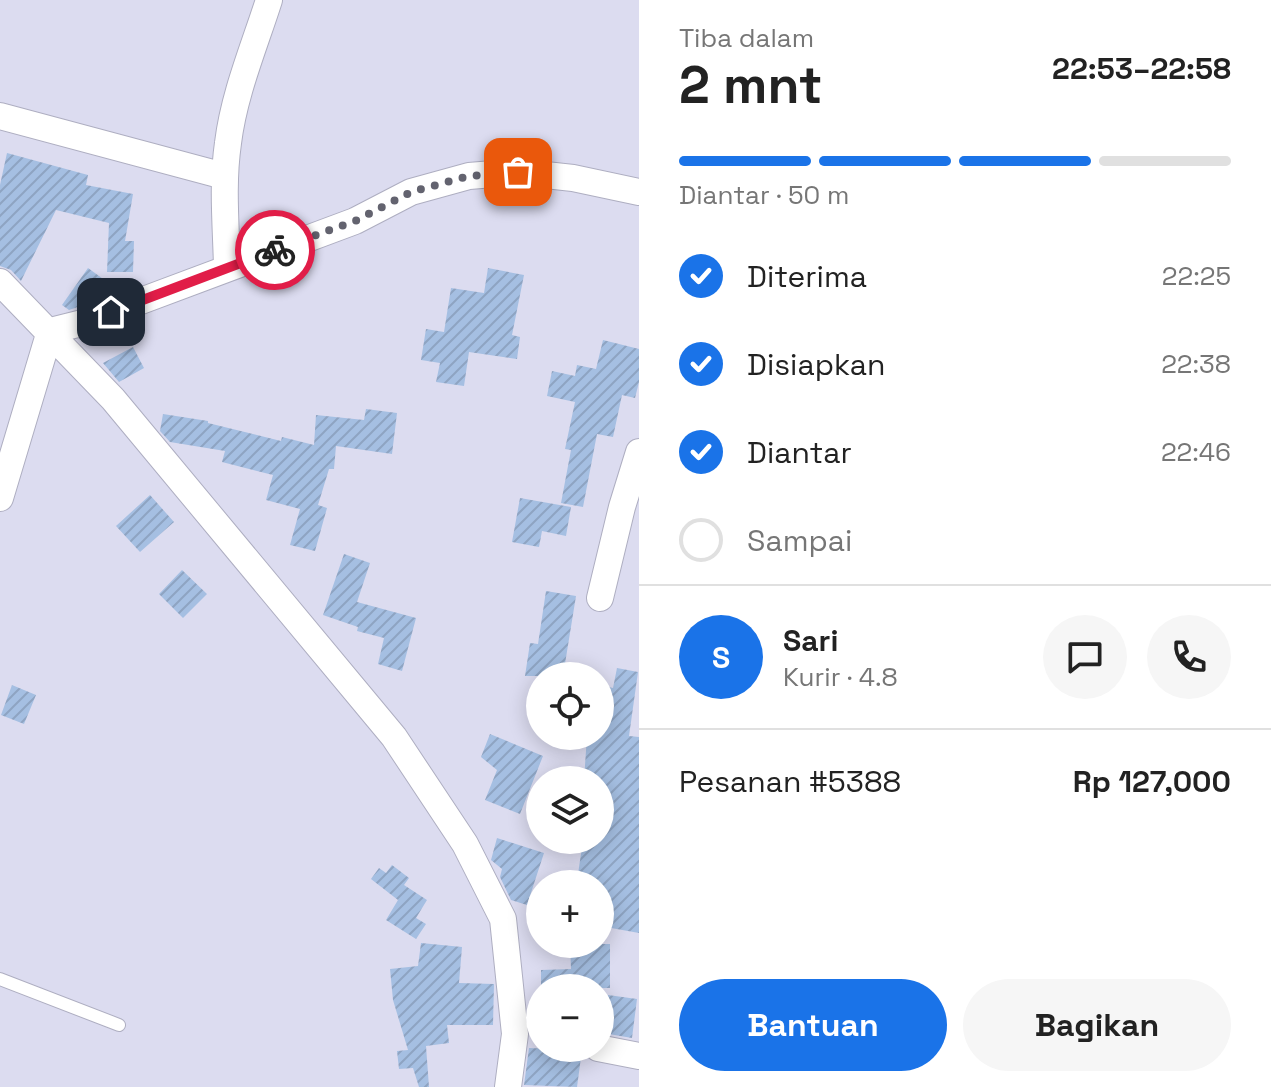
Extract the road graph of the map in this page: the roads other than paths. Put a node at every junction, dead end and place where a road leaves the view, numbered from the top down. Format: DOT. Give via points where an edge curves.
graph roads {
  1 [pos="269,0"];
  2 [pos="0,116"];
  3 [pos="224,176"];
  4 [pos="639,192"];
  5 [pos="227,267"];
  6 [pos="0,282"];
  7 [pos="50,331"];
  8 [pos="639,452"];
  9 [pos="0,498"];
  10 [pos="600,598"];
  11 [pos="0,979"];
  12 [pos="119,1025"];
  13 [pos="526,1027"];
  14 [pos="526,1041"];
  15 [pos="614,1051"];
  16 [pos="639,1056"];
  17 [pos="508,1087"];
  1 -- 3 [label="street" via="235,107"];
  2 -- 3 [label="street"];
  3 -- 5 [label="street"];
  4 -- 5 [label="street" via="518,172 469,176 411,192 355,221"];
  5 -- 7 [label="street"];
  6 -- 7 [label="street"];
  7 -- 9 [label="street"];
  7 -- 13 [label="street" via="113,399 394,737 465,844 503,919"];
  8 -- 10 [label="street"];
  11 -- 12 [label="lane"];
  14 -- 17 [label="street"];
  15 -- 16 [label="street"];
}
